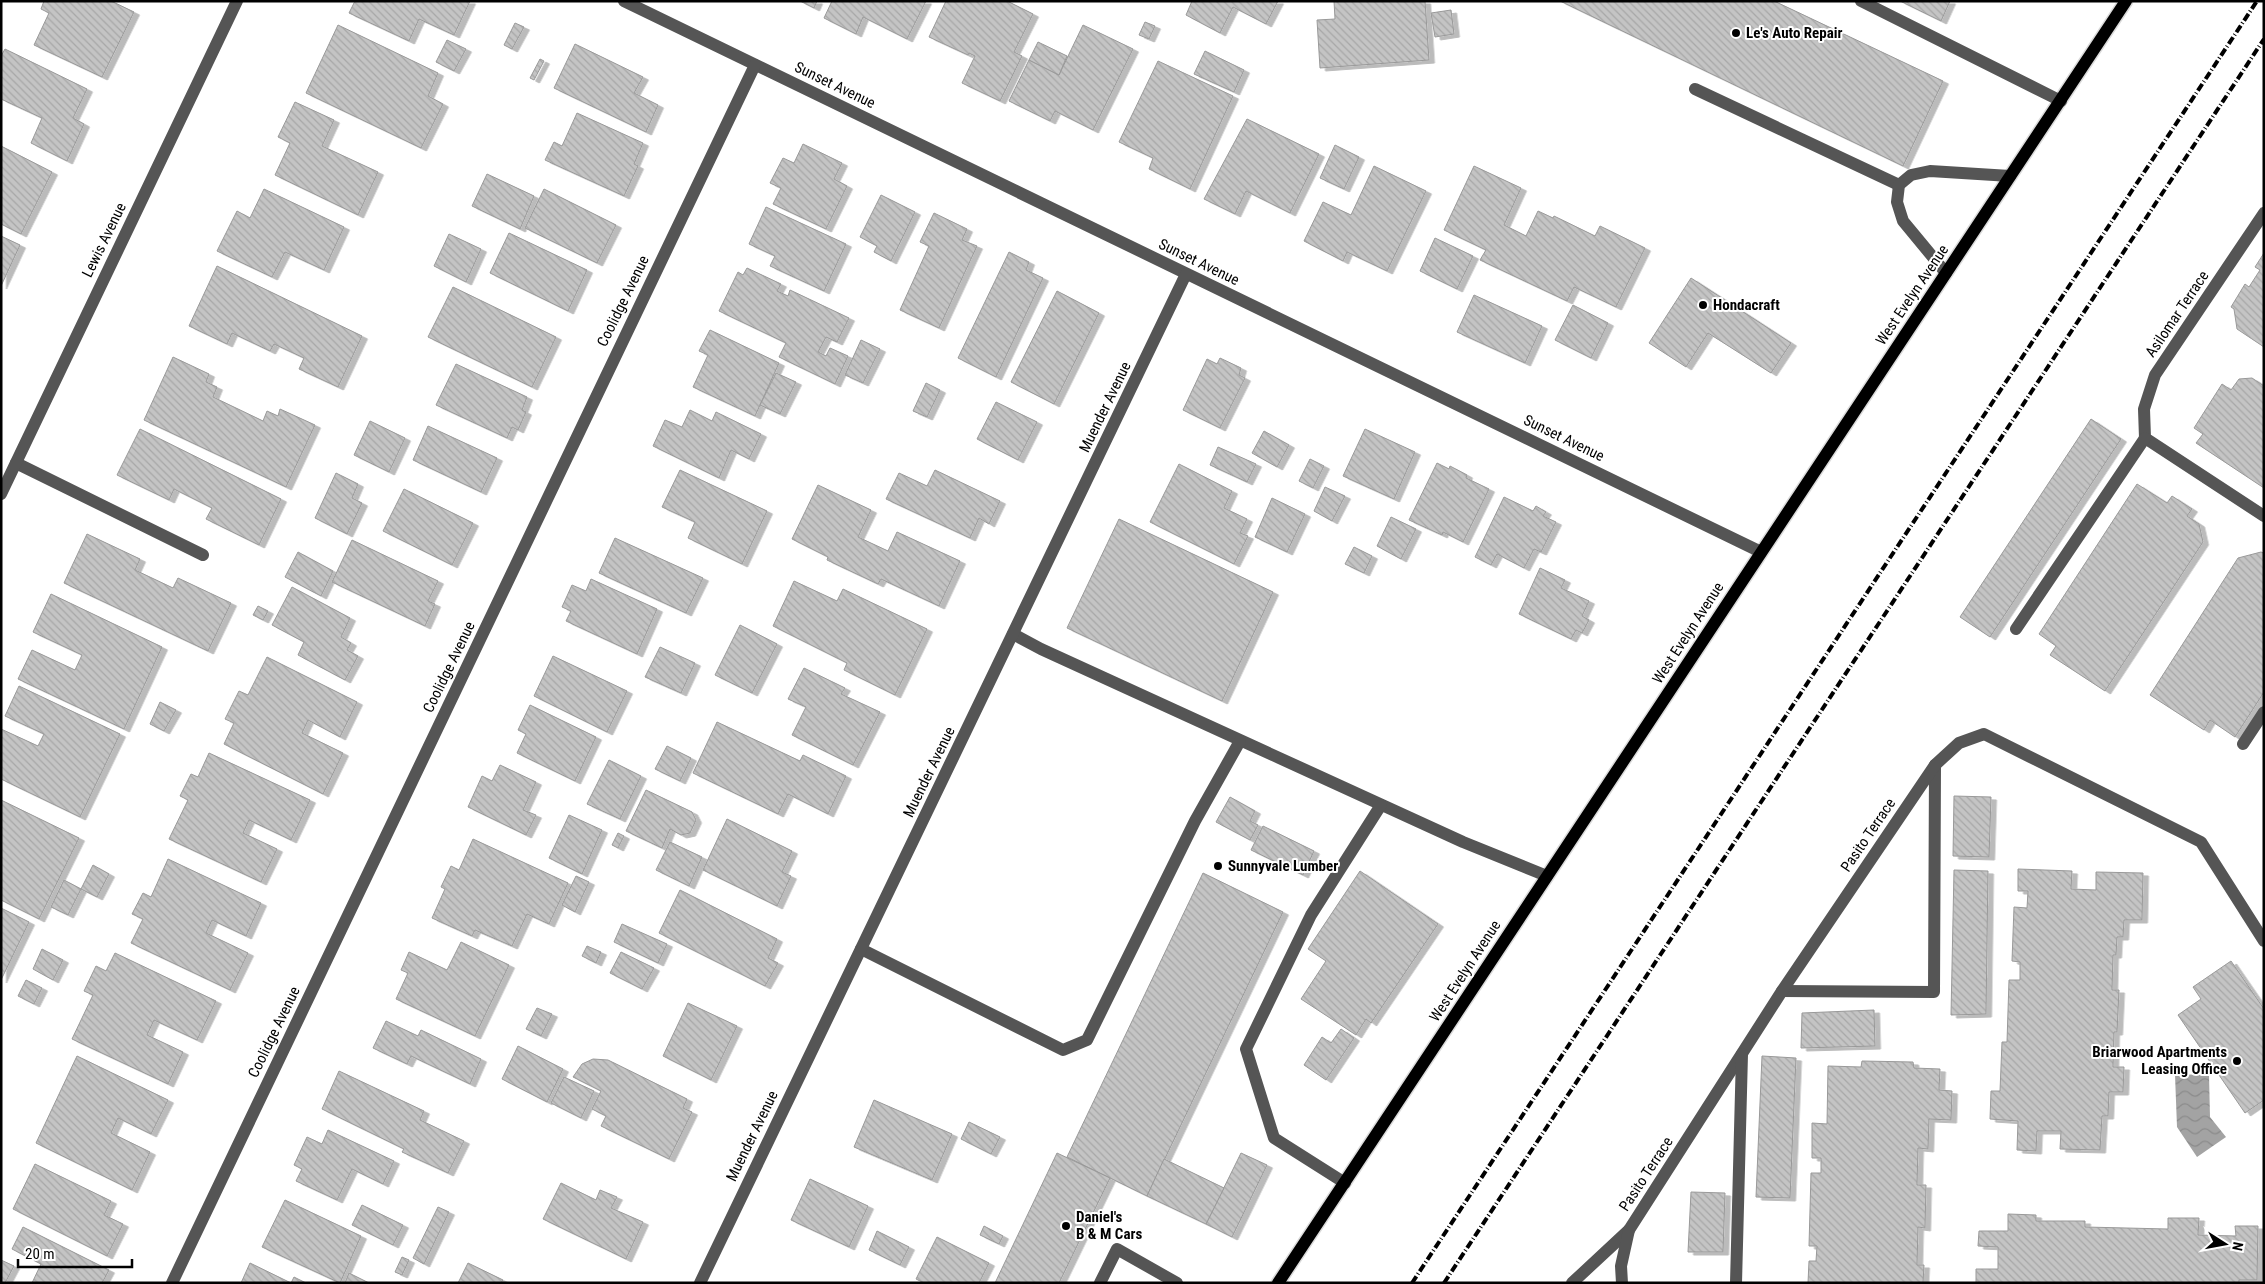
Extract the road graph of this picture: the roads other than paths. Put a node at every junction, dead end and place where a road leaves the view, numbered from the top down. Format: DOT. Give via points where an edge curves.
graph roads {
  1 [pos="237,1"];
  2 [pos="624,1"];
  3 [pos="1861,1"];
  4 [pos="2126,1"];
  5 [pos="755,65"];
  6 [pos="1695,89"];
  7 [pos="2061,100"];
  8 [pos="2010,176"];
  9 [pos="1899,185"];
  10 [pos="2263,216"];
  11 [pos="1946,273"];
  12 [pos="1186,274"];
  13 [pos="2144,438"];
  14 [pos="16,463"];
  15 [pos="1,494"];
  16 [pos="2264,516"];
  17 [pos="1761,552"];
  18 [pos="203,555"];
  19 [pos="2016,629"];
  20 [pos="1013,634"];
  21 [pos="2264,712"];
  22 [pos="1240,741"];
  23 [pos="2243,744"];
  24 [pos="1935,765"];
  25 [pos="1382,805"];
  26 [pos="1547,876"];
  27 [pos="2264,941"];
  28 [pos="860,949"];
  29 [pos="1782,991"];
  30 [pos="1742,1054"];
  31 [pos="1345,1182"];
  32 [pos="1629,1230"];
  33 [pos="172,1283"];
  34 [pos="700,1283"];
  35 [pos="1100,1283"];
  36 [pos="1177,1283"];
  37 [pos="1278,1283"];
  38 [pos="1572,1283"];
  39 [pos="1622,1283"];
  40 [pos="1736,1283"];
  1 -- 14 [label="street, Lewis Avenue"];
  2 -- 5 [label="street, Sunset Avenue"];
  3 -- 7 [label="street"];
  4 -- 7 [label="main road, West Evelyn Avenue"];
  5 -- 12 [label="street, Sunset Avenue"];
  5 -- 33 [label="street, Coolidge Avenue"];
  6 -- 9 [label="street"];
  7 -- 8 [label="main road, West Evelyn Avenue"];
  8 -- 9 [label="street" via="1930,171 1911,175"];
  8 -- 11 [label="main road, West Evelyn Avenue"];
  9 -- 11 [label="street" via="1897,202 1903,221"];
  10 -- 13 [label="street, Asilomar Terrace" via="2155,375 2144,409"];
  11 -- 17 [label="main road, West Evelyn Avenue"];
  12 -- 17 [label="street, Sunset Avenue"];
  12 -- 20 [label="street, Muender Avenue"];
  13 -- 16 [label="street"];
  13 -- 19 [label="street"];
  14 -- 15 [label="street, Lewis Avenue"];
  14 -- 18 [label="street"];
  17 -- 26 [label="main road, West Evelyn Avenue"];
  20 -- 22 [label="street"];
  20 -- 28 [label="street, Muender Avenue"];
  21 -- 23 [label="street"];
  22 -- 25 [label="street"];
  22 -- 28 [label="street" via="1195,821 1087,1040 1063,1050"];
  24 -- 27 [label="street, Pasito Terrace" via="1959,743 1984,734 2201,842"];
  24 -- 29 [label="street, Pasito Terrace"];
  24 -- 29 [label="street" via="1934,992"];
  25 -- 26 [label="street"];
  25 -- 31 [label="street" via="1311,915 1246,1049 1274,1138"];
  26 -- 31 [label="main road, West Evelyn Avenue"];
  28 -- 34 [label="street, Muender Avenue"];
  29 -- 30 [label="street, Pasito Terrace"];
  30 -- 32 [label="street, Pasito Terrace"];
  30 -- 40 [label="street"];
  31 -- 37 [label="main road, West Evelyn Avenue"];
  32 -- 38 [label="street"];
  32 -- 39 [label="street, Pasito Terrace" via="1621,1266"];
  35 -- 36 [label="street" via="1117,1249"];
}
